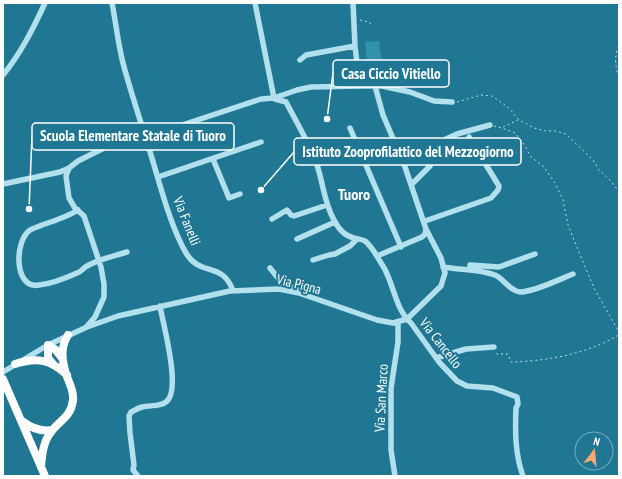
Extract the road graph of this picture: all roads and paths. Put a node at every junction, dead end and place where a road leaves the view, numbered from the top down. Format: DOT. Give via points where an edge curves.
graph roads {
  1 [pos="45,3"];
  2 [pos="112,3"];
  3 [pos="255,3"];
  4 [pos="353,3"];
  5 [pos="355,19"];
  6 [pos="372,25"];
  7 [pos="355,46"];
  8 [pos="619,46"];
  9 [pos="300,60"];
  10 [pos="3,75"];
  11 [pos="619,77"];
  12 [pos="375,86"];
  13 [pos="274,98"];
  14 [pos="452,102"];
  15 [pos="519,120"];
  16 [pos="490,126"];
  17 [pos="350,128"];
  18 [pos="502,128"];
  19 [pos="146,137"];
  20 [pos="469,137"];
  21 [pos="261,142"];
  22 [pos="213,159"];
  23 [pos="69,168"];
  24 [pos="158,177"];
  25 [pos="3,184"];
  26 [pos="412,184"];
  27 [pos="619,192"];
  28 [pos="240,194"];
  29 [pos="327,205"];
  30 [pos="78,210"];
  31 [pos="272,219"];
  32 [pos="425,221"];
  33 [pos="335,222"];
  34 [pos="426,229"];
  35 [pos="297,239"];
  36 [pos="357,239"];
  37 [pos="400,247"];
  38 [pos="127,252"];
  39 [pos="535,254"];
  40 [pos="377,256"];
  41 [pos="313,260"];
  42 [pos="99,261"];
  43 [pos="443,267"];
  44 [pos="270,268"];
  45 [pos="470,270"];
  46 [pos="573,274"];
  47 [pos="233,291"];
  48 [pos="329,304"];
  49 [pos="160,306"];
  50 [pos="407,319"];
  51 [pos="398,322"];
  52 [pos="87,327"];
  53 [pos="619,332"];
  54 [pos="68,335"];
  55 [pos="48,345"];
  56 [pos="494,347"];
  57 [pos="63,358"];
  58 [pos="436,358"];
  59 [pos="15,364"];
  60 [pos="54,365"];
  61 [pos="3,372"];
  62 [pos="67,375"];
  63 [pos="3,379"];
  64 [pos="21,420"];
  65 [pos="52,430"];
  66 [pos="41,467"];
  67 [pos="45,476"];
  68 [pos="138,476"];
  69 [pos="395,476"];
  70 [pos="523,476"];
  1 -- 10 [label="street" via="30,36"];
  2 -- 19 [label="street, Via Fanelli" via="122,61"];
  3 -- 13 [label="street"];
  4 -- 5 [label="street"];
  5 -- 6 [label="path"];
  5 -- 7 [label="street"];
  7 -- 9 [label="street" via="306,55"];
  7 -- 12 [label="street" via="360,70"];
  8 -- 11 [label="path" via="616,52"];
  12 -- 13 [label="street" via="311,87"];
  12 -- 14 [label="street" via="410,92 434,101"];
  12 -- 26 [label="street" via="383,115"];
  13 -- 19 [label="street" via="261,99"];
  13 -- 29 [label="street, Via Cancello" via="286,102 315,160"];
  14 -- 15 [label="path" via="481,95 492,96 509,108"];
  15 -- 18 [label="path"];
  15 -- 27 [label="path" via="534,128 566,134 593,160"];
  16 -- 18 [label="path"];
  16 -- 26 [label="street" via="446,139 438,146 430,166"];
  17 -- 37 [label="street"];
  18 -- 53 [label="path" via="514,133 531,157 544,167 555,183 563,200 568,225 588,274"];
  19 -- 23 [label="street" via="113,144"];
  19 -- 24 [label="street, Via Fanelli"];
  20 -- 32 [label="street" via="498,190 491,198"];
  21 -- 22 [label="street"];
  22 -- 24 [label="street"];
  22 -- 28 [label="street" via="228,198"];
  23 -- 25 [label="street"];
  23 -- 30 [label="street" via="66,176 69,198"];
  24 -- 47 [label="street, Via Fanelli" via="186,254 197,265 221,273 231,284"];
  26 -- 32 [label="street"];
  29 -- 31 [label="street" via="294,216 287,210"];
  29 -- 33 [label="street, Via Cancello"];
  30 -- 42 [label="street" via="84,216"];
  30 -- 42 [label="street" via="30,230 24,236 18,253 23,276 26,282 38,286 77,273"];
  32 -- 34 [label="street"];
  33 -- 35 [label="street"];
  33 -- 36 [label="street, Via Cancello" via="348,237"];
  34 -- 37 [label="street" via="422,237"];
  34 -- 43 [label="street"];
  36 -- 40 [label="street, Via Cancello" via="365,241"];
  36 -- 41 [label="street" via="335,254"];
  37 -- 40 [label="street"];
  38 -- 42 [label="street"];
  39 -- 45 [label="street" via="499,267 470,265"];
  40 -- 50 [label="street, Via Cancello"];
  42 -- 52 [label="street" via="104,297 95,317"];
  43 -- 45 [label="street"];
  43 -- 50 [label="street" via="445,273 441,286"];
  44 -- 48 [label="street" via="284,285"];
  45 -- 46 [label="street" via="496,276 513,290 520,292"];
  47 -- 48 [label="street, Via Pigna" via="279,289"];
  47 -- 49 [label="street, Via Pigna"];
  48 -- 51 [label="street, Via Pigna" via="377,320"];
  49 -- 52 [label="street, Via Pigna" via="118,316"];
  49 -- 68 [label="street" via="172,367 172,396 166,402 144,407 131,412 129,416 133,470"];
  50 -- 51 [label="street, Via Pigna"];
  50 -- 58 [label="street, Via Cancello"];
  51 -- 69 [label="street, Via San Marco" via="398,342 391,388 391,450"];
  52 -- 54 [label="street, Via Pigna"];
  53 -- 56 [label="path" via="617,336 594,347 531,362 511,362 508,354 497,354"];
  54 -- 55 [label="street, Via Pigna"];
  54 -- 57 [label="highway" via="62,349"];
  55 -- 57 [label="highway"];
  55 -- 59 [label="street, Via Pigna"];
  55 -- 60 [label="highway" via="48,358"];
  56 -- 58 [label="street" via="466,349"];
  57 -- 62 [label="highway"];
  58 -- 70 [label="street, Via Cancello" via="457,381 467,386 493,388 517,397 516,439"];
  59 -- 60 [label="highway" via="41,360"];
  59 -- 61 [label="street, Via Pigna"];
  60 -- 62 [label="highway"];
  62 -- 65 [label="highway" via="73,401 70,412"];
  63 -- 64 [label="highway"];
  64 -- 65 [label="highway" via="39,430"];
  64 -- 66 [label="highway"];
  65 -- 66 [label="highway" via="42,453"];
  66 -- 67 [label="highway"];
}
